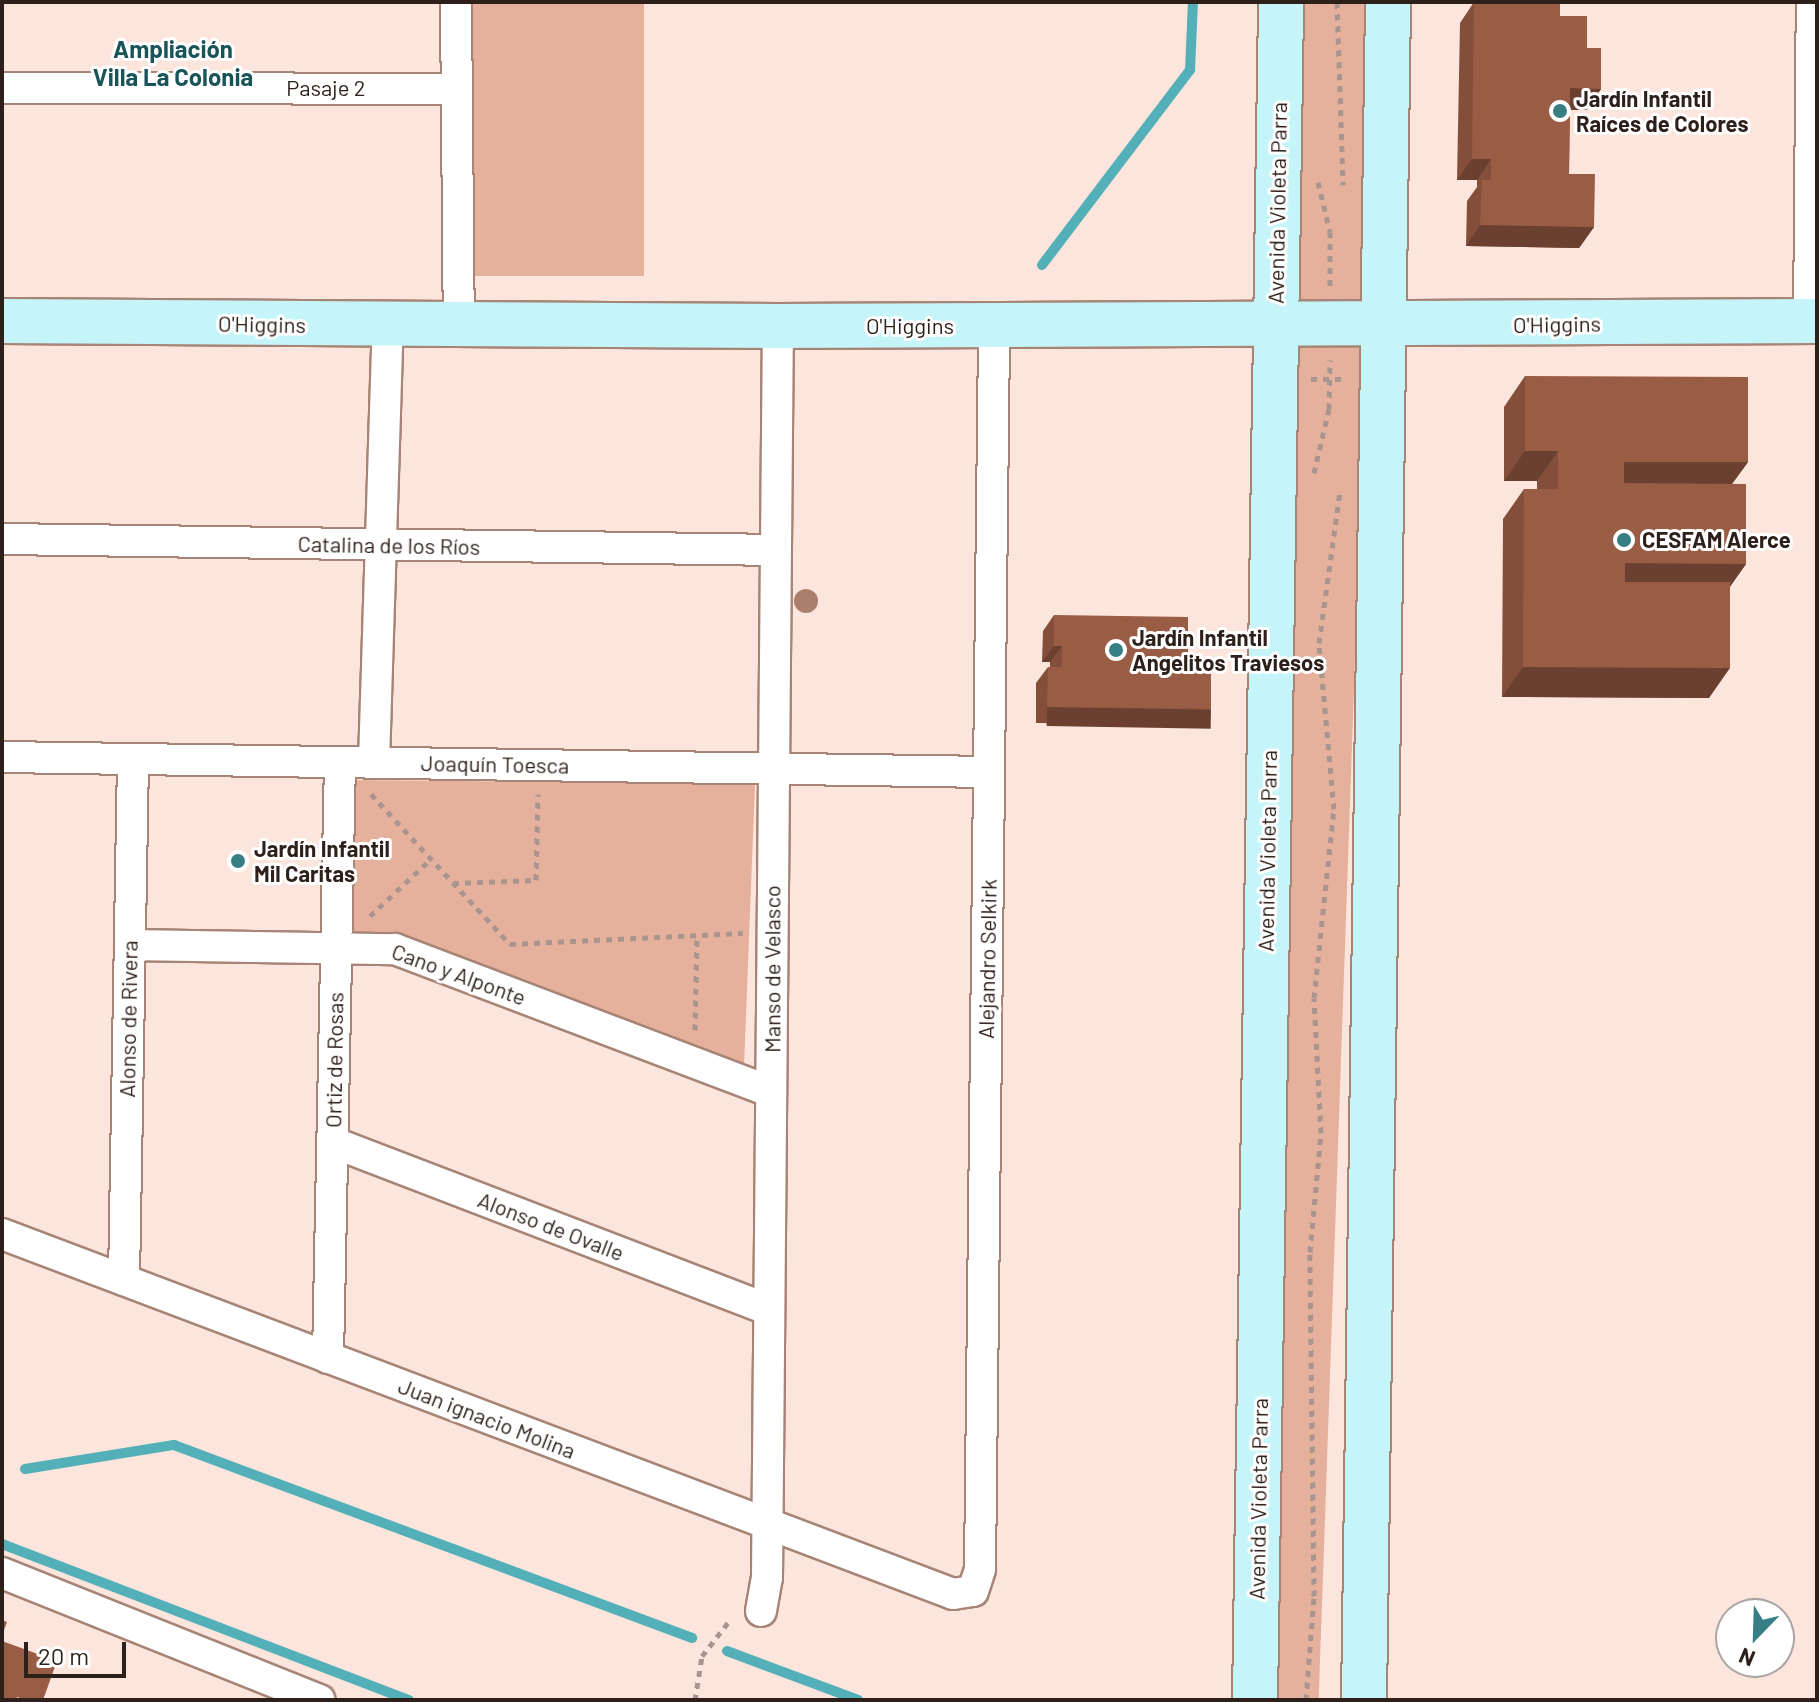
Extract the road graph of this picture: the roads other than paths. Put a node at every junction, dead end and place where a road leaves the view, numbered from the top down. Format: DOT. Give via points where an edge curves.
graph roads {
  1 [pos="456,2"];
  2 [pos="1281,2"];
  3 [pos="1388,2"];
  4 [pos="1812,2"];
  5 [pos="2,88"];
  6 [pos="457,89"];
  7 [pos="2,321"];
  8 [pos="1813,321"];
  9 [pos="388,326"];
  10 [pos="459,326"];
  11 [pos="778,326"];
  12 [pos="994,326"];
  13 [pos="1274,326"];
  14 [pos="1383,326"];
  15 [pos="2,539"];
  16 [pos="381,545"];
  17 [pos="776,550"];
  18 [pos="2,757"];
  19 [pos="133,759"];
  20 [pos="340,762"];
  21 [pos="374,762"];
  22 [pos="774,768"];
  23 [pos="989,772"];
  24 [pos="130,945"];
  25 [pos="337,946"];
  26 [pos="771,1092"];
  27 [pos="332,1142"];
  28 [pos="2,1234"];
  29 [pos="124,1280"];
  30 [pos="769,1310"];
  31 [pos="328,1358"];
  32 [pos="767,1524"];
  33 [pos="2,1573"];
  34 [pos="973,1591"];
  35 [pos="761,1611"];
  36 [pos="320,1700"];
  37 [pos="1255,1700"];
  38 [pos="1364,1700"];
  1 -- 6 [label="street"];
  2 -- 13 [label="main road, Avenida Violeta Parra"];
  3 -- 14 [label="main road"];
  4 -- 8 [label="street"];
  5 -- 6 [label="street, Pasaje 2"];
  6 -- 10 [label="street"];
  7 -- 9 [label="main road, O'Higgins"];
  8 -- 14 [label="main road, O'Higgins"];
  9 -- 10 [label="main road, O'Higgins"];
  9 -- 16 [label="street"];
  10 -- 11 [label="main road, O'Higgins"];
  11 -- 12 [label="main road, O'Higgins"];
  11 -- 17 [label="street, Manso de Velasco"];
  12 -- 13 [label="main road, O'Higgins"];
  12 -- 23 [label="street, Alejandro Selkirk"];
  13 -- 14 [label="main road, O'Higgins"];
  13 -- 37 [label="main road, Avenida Violeta Parra"];
  14 -- 38 [label="main road" via="1358,383"];
  15 -- 16 [label="street, Catalina de los Ríos"];
  16 -- 17 [label="street, Catalina de los Ríos"];
  16 -- 21 [label="street"];
  17 -- 22 [label="street, Manso de Velasco"];
  18 -- 19 [label="street, Joaquín Toesca"];
  19 -- 20 [label="street, Joaquín Toesca"];
  19 -- 24 [label="street, Alonso de Rivera"];
  20 -- 21 [label="street, Joaquín Toesca"];
  20 -- 25 [label="street, Ortiz de Rosas"];
  21 -- 22 [label="street, Joaquín Toesca"];
  22 -- 23 [label="street, Joaquín Toesca"];
  22 -- 26 [label="street, Manso de Velasco"];
  23 -- 34 [label="street, Alejandro Selkirk" via="980,1569"];
  24 -- 25 [label="street, Cano y Alponte"];
  24 -- 29 [label="street, Alonso de Rivera"];
  25 -- 26 [label="street, Cano y Alponte" via="408,952"];
  25 -- 27 [label="street, Ortiz de Rosas"];
  26 -- 30 [label="street, Manso de Velasco"];
  27 -- 30 [label="street, Alonso de Ovalle"];
  27 -- 31 [label="street, Ortiz de Rosas"];
  28 -- 29 [label="street, Juan ignacio Molina"];
  29 -- 31 [label="street, Juan ignacio Molina"];
  30 -- 32 [label="street, Manso de Velasco"];
  31 -- 32 [label="street, Juan ignacio Molina"];
  32 -- 34 [label="street, Juan ignacio Molina" via="953,1594"];
  32 -- 35 [label="street, Manso de Velasco"];
  33 -- 36 [label="street"];
}
